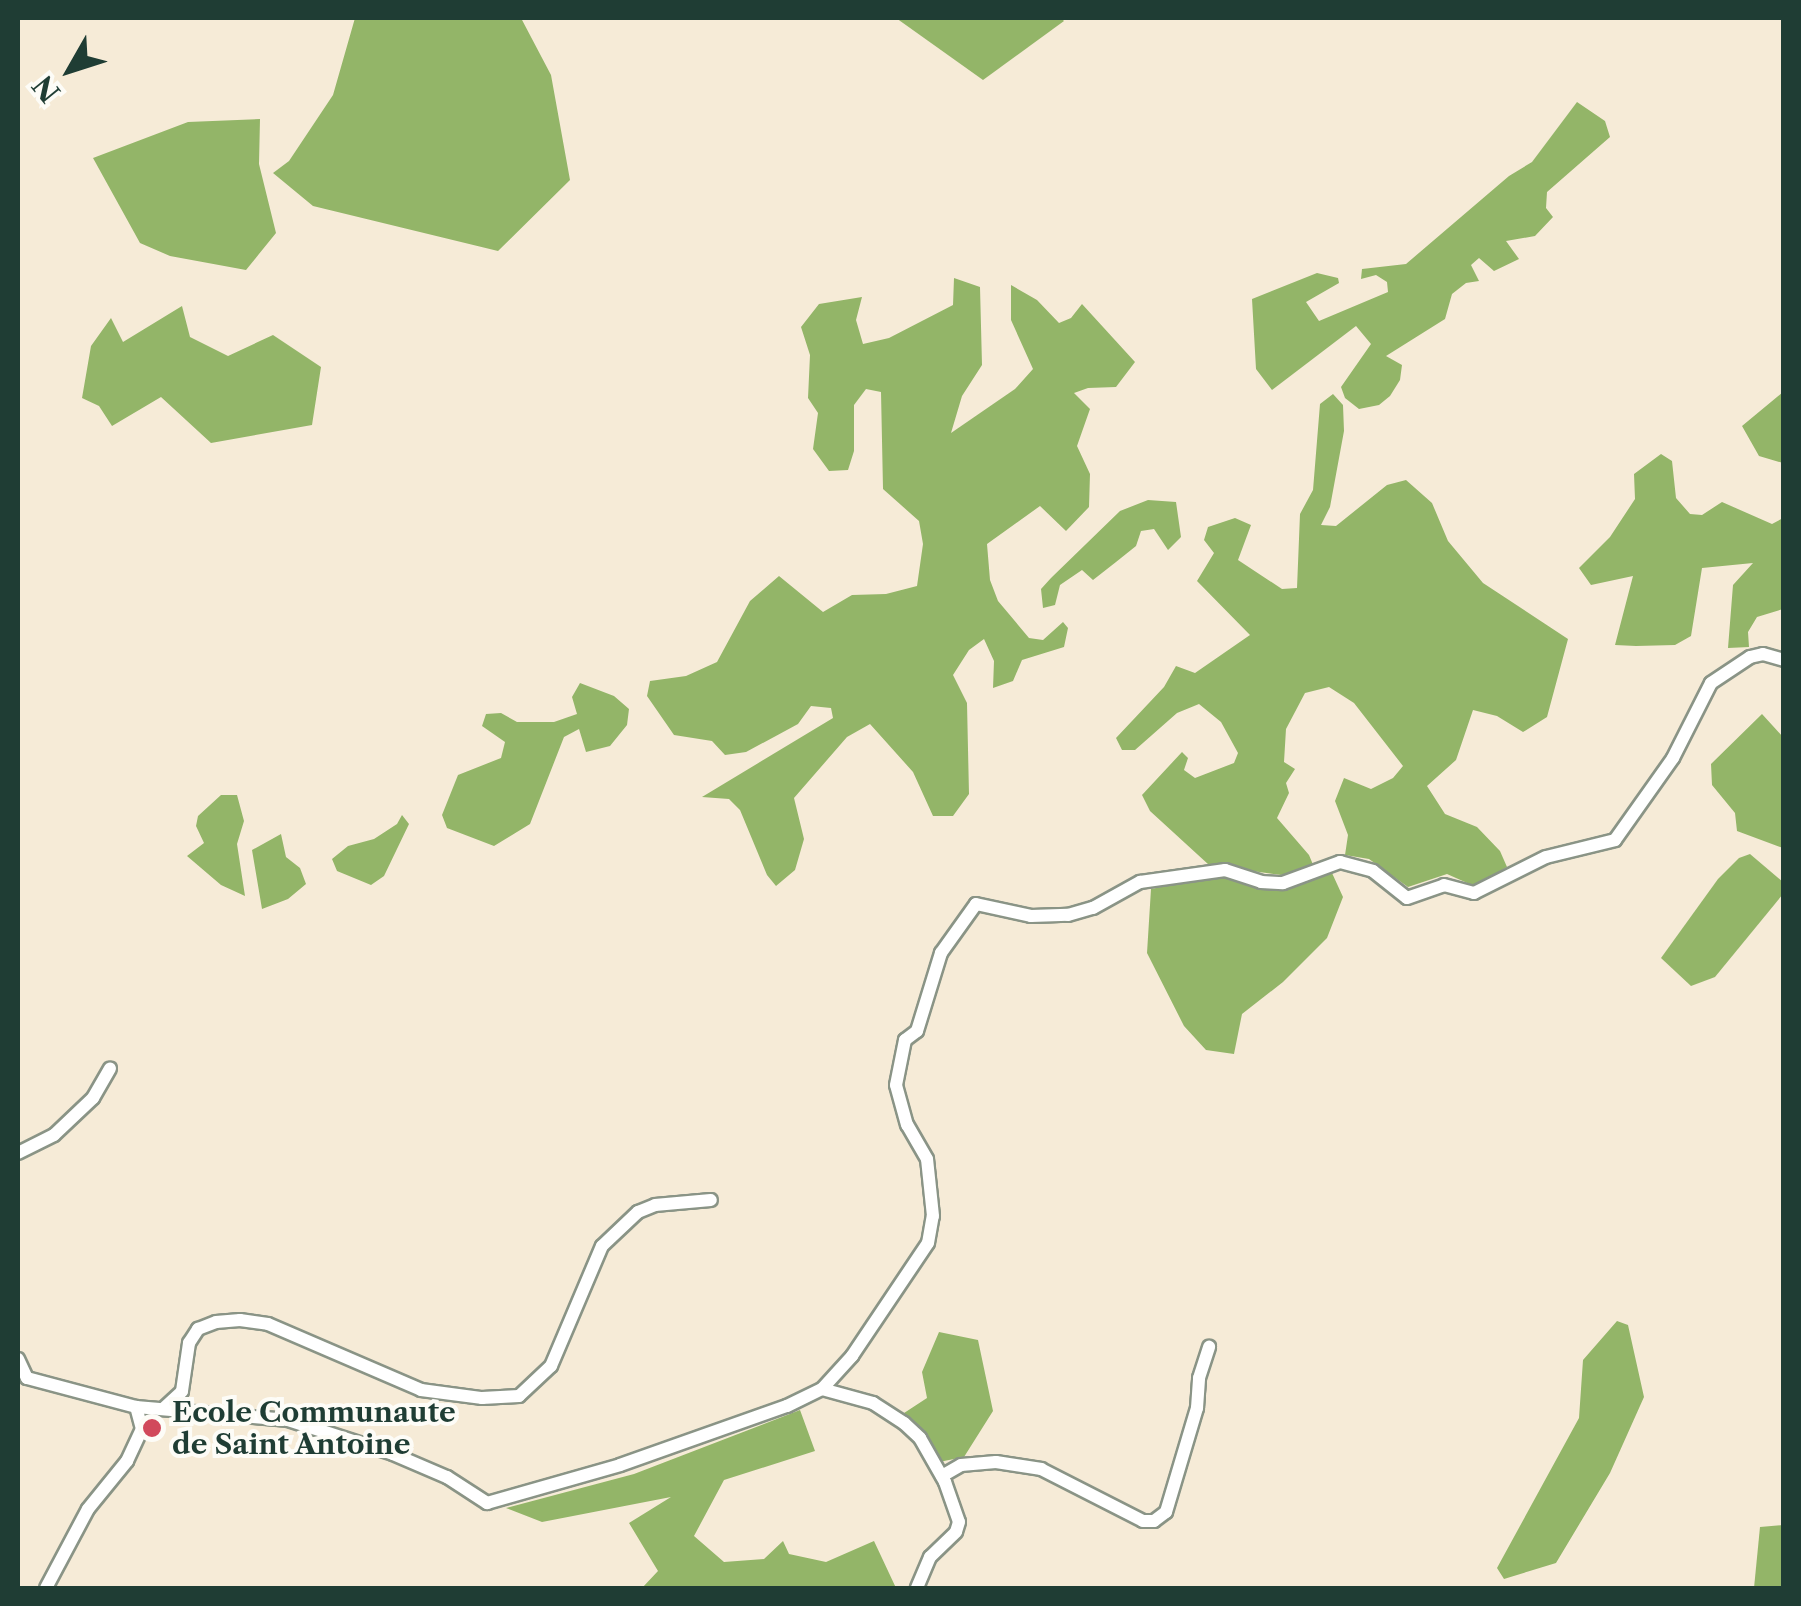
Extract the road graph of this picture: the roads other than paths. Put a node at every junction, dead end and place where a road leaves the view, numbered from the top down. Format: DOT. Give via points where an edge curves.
graph roads {
  1 [pos="1784,660"];
  2 [pos="110,1068"];
  3 [pos="18,1153"];
  4 [pos="712,1200"];
  5 [pos="1209,1347"];
  6 [pos="18,1359"];
  7 [pos="822,1389"];
  8 [pos="136,1407"];
  9 [pos="163,1409"];
  10 [pos="942,1476"];
  11 [pos="46,1588"];
  12 [pos="917,1588"];
  1 -- 7 [label="street" via="1750,657 1711,683 1673,758 1616,840 1546,857 1474,893 1444,885 1407,898 1373,871 1340,862 1283,883 1225,870 1155,879 1068,915 1031,916 976,904 941,953 917,1031 905,1040 896,1085 907,1125 927,1159 933,1216 928,1242 852,1356"];
  2 -- 3 [label="street" via="68,1122"];
  4 -- 9 [label="street" via="655,1204 602,1246 551,1366 518,1396 420,1390 268,1324 240,1320 198,1329 189,1343 182,1391"];
  5 -- 10 [label="street" via="1166,1512 1154,1520 1040,1469 960,1465"];
  6 -- 8 [label="street" via="27,1378"];
  7 -- 9 [label="street" via="620,1465 487,1503 393,1454 288,1420"];
  7 -- 10 [label="street" via="872,1403 904,1423"];
  8 -- 9 [label="street"];
  8 -- 11 [label="street" via="142,1429 127,1461 88,1508"];
  10 -- 12 [label="street" via="956,1532 930,1557"];
}
